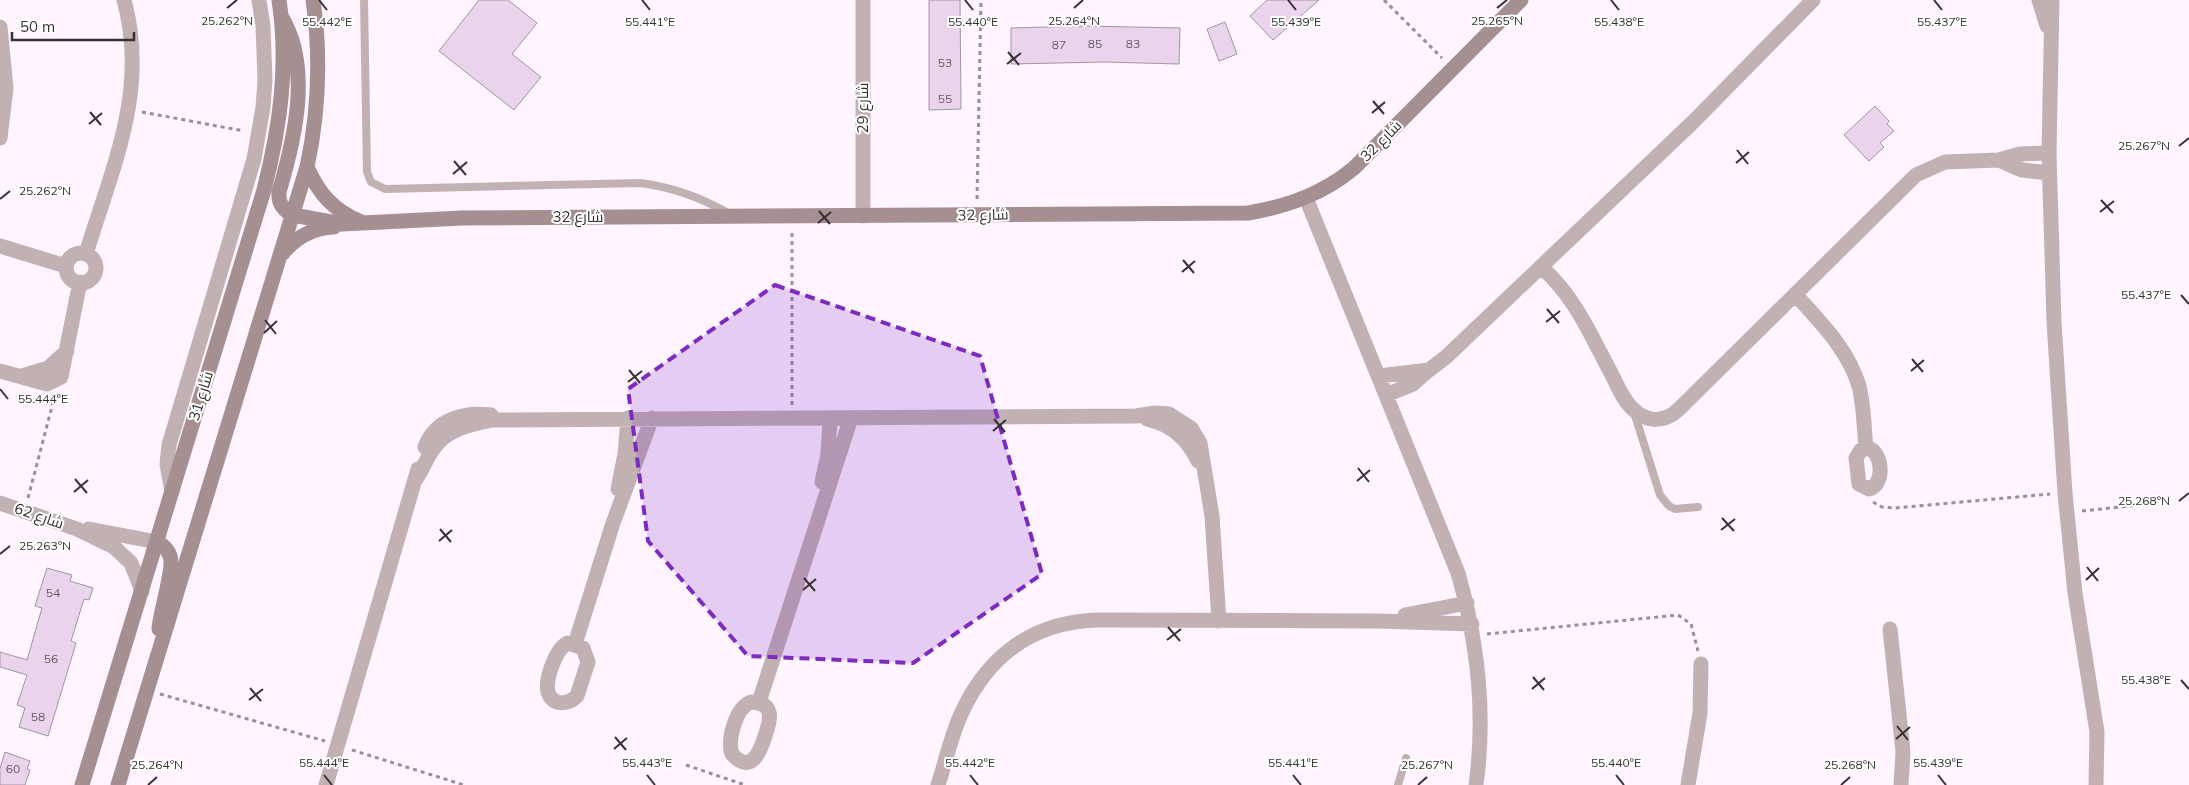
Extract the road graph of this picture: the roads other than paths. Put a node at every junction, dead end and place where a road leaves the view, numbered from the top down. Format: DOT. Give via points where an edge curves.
graph roads {
  1 [pos="124,0"];
  2 [pos="259,0"];
  3 [pos="279,0"];
  4 [pos="313,0"];
  5 [pos="364,0"];
  6 [pos="863,0"];
  7 [pos="1521,0"];
  8 [pos="1814,0"];
  9 [pos="2039,0"];
  10 [pos="2052,0"];
  11 [pos="281,16"];
  12 [pos="0,27"];
  13 [pos="2050,40"];
  14 [pos="0,138"];
  15 [pos="2049,153"];
  16 [pos="1999,160"];
  17 [pos="307,167"];
  18 [pos="2049,173"];
  19 [pos="1306,198"];
  20 [pos="293,215"];
  21 [pos="734,216"];
  22 [pos="863,216"];
  23 [pos="365,223"];
  24 [pos="0,246"];
  25 [pos="86,254"];
  26 [pos="280,257"];
  27 [pos="66,266"];
  28 [pos="1541,267"];
  29 [pos="80,282"];
  30 [pos="1795,294"];
  31 [pos="67,351"];
  32 [pos="1430,369"];
  33 [pos="0,371"];
  34 [pos="1378,376"];
  35 [pos="18,377"];
  36 [pos="1386,394"];
  37 [pos="1633,410"];
  38 [pos="628,418"];
  39 [pos="652,418"];
  40 [pos="830,418"];
  41 [pos="851,418"];
  42 [pos="1866,448"];
  43 [pos="172,492"];
  44 [pos="0,503"];
  45 [pos="1698,507"];
  46 [pos="816,522"];
  47 [pos="613,523"];
  48 [pos="78,529"];
  49 [pos="157,542"];
  50 [pos="142,591"];
  51 [pos="1467,603"];
  52 [pos="1219,620"];
  53 [pos="1377,621"];
  54 [pos="1890,629"];
  55 [pos="1473,630"];
  56 [pos="575,644"];
  57 [pos="159,653"];
  58 [pos="1701,664"];
  59 [pos="759,702"];
  60 [pos="1406,758"];
  61 [pos="82,785"];
  62 [pos="118,785"];
  63 [pos="326,785"];
  64 [pos="938,785"];
  65 [pos="1398,785"];
  66 [pos="1476,785"];
  67 [pos="1688,785"];
  68 [pos="1901,785"];
  69 [pos="2096,785"];
  1 -- 25 [label="street" via="134,57 130,109"];
  2 -- 43 [label="street" via="265,80 259,134 169,445 167,464"];
  3 -- 11 [label="street, شارع 31"];
  4 -- 17 [label="street" via="318,84"];
  5 -- 21 [label="lane" via="367,172 375,186 385,189 640,184 690,194"];
  6 -- 22 [label="street, شارع 29"];
  7 -- 19 [label="street, شارع 32" via="1354,168"];
  8 -- 28 [label="street" via="1693,122"];
  9 -- 13 [label="street" via="2046,16"];
  10 -- 13 [label="street"];
  11 -- 20 [label="street" via="292,35 298,67 294,122 279,192 280,204"];
  11 -- 43 [label="street, شارع 31" via="284,46 282,95 271,163"];
  12 -- 14 [label="street" via="6,88"];
  13 -- 15 [label="street"];
  15 -- 16 [label="street" via="2020,154"];
  15 -- 18 [label="street"];
  16 -- 18 [label="street" via="2022,170"];
  16 -- 30 [label="street" via="1945,162 1916,175"];
  17 -- 20 [label="street"];
  17 -- 23 [label="street, شارع 32" via="329,204"];
  18 -- 69 [label="street" via="2053,304 2065,492 2075,593 2097,732"];
  19 -- 22 [label="street, شارع 32" via="1248,213"];
  19 -- 34 [label="street"];
  20 -- 23 [label="street, شارع 32" via="330,223"];
  20 -- 26 [label="street"];
  21 -- 22 [label="street, شارع 32"];
  21 -- 23 [label="street, شارع 32" via="462,218"];
  23 -- 26 [label="street" via="310,232 293,242"];
  24 -- 27 [label="street"];
  25 -- 27 [label="street" via="71,256"];
  25 -- 29 [label="street" via="92,257 96,268 91,278"];
  26 -- 57 [label="street"];
  27 -- 29 [label="street" via="68,275"];
  28 -- 32 [label="street" via="1455,350"];
  28 -- 37 [label="street" via="1560,284 1573,302"];
  29 -- 31 [label="street"];
  30 -- 37 [label="street" via="1673,414 1654,420"];
  30 -- 42 [label="street" via="1837,342 1850,364 1862,400"];
  31 -- 35 [label="street" via="48,368"];
  31 -- 35 [label="street" via="63,372 53,382 47,384"];
  32 -- 34 [label="street"];
  32 -- 36 [label="street" via="1413,384"];
  33 -- 35 [label="street"];
  34 -- 36 [label="street"];
  36 -- 51 [label="street" via="1450,551"];
  37 -- 45 [label="lane" via="1662,498 1675,509"];
  38 -- 39 [label="street"];
  38 -- 47 [label="street"];
  38 -- 63 [label="street" via="480,422 448,434 433,449 416,479"];
  39 -- 40 [label="street"];
  39 -- 47 [label="street"];
  40 -- 41 [label="street"];
  40 -- 46 [label="street" via="828,454"];
  41 -- 46 [label="street"];
  41 -- 52 [label="street" via="1136,416 1154,413 1169,414 1186,423 1200,443 1212,516"];
  42 -- 42 [label="street" via="1874,450 1878,456 1879,481 1876,487 1865,489 1858,481 1856,458 1858,452"];
  43 -- 49 [label="street, شارع 31"];
  44 -- 48 [label="street, شارع 62"];
  46 -- 59 [label="street"];
  47 -- 56 [label="street"];
  48 -- 49 [label="street, شارع 62"];
  48 -- 50 [label="street, شارع 62" via="121,552 131,563"];
  49 -- 50 [label="street, شارع 31"];
  49 -- 57 [label="street" via="168,551 172,564 161,611"];
  50 -- 61 [label="street, شارع 31"];
  51 -- 53 [label="street"];
  51 -- 55 [label="street"];
  52 -- 53 [label="street"];
  52 -- 64 [label="street" via="1084,620 1054,625 1029,636 993,666 969,698 956,727"];
  53 -- 55 [label="street"];
  54 -- 68 [label="street" via="1903,752"];
  55 -- 66 [label="street" via="1481,713"];
  57 -- 62 [label="street"];
  58 -- 67 [label="street" via="1699,728"];
  60 -- 65 [label="lane"];
}
